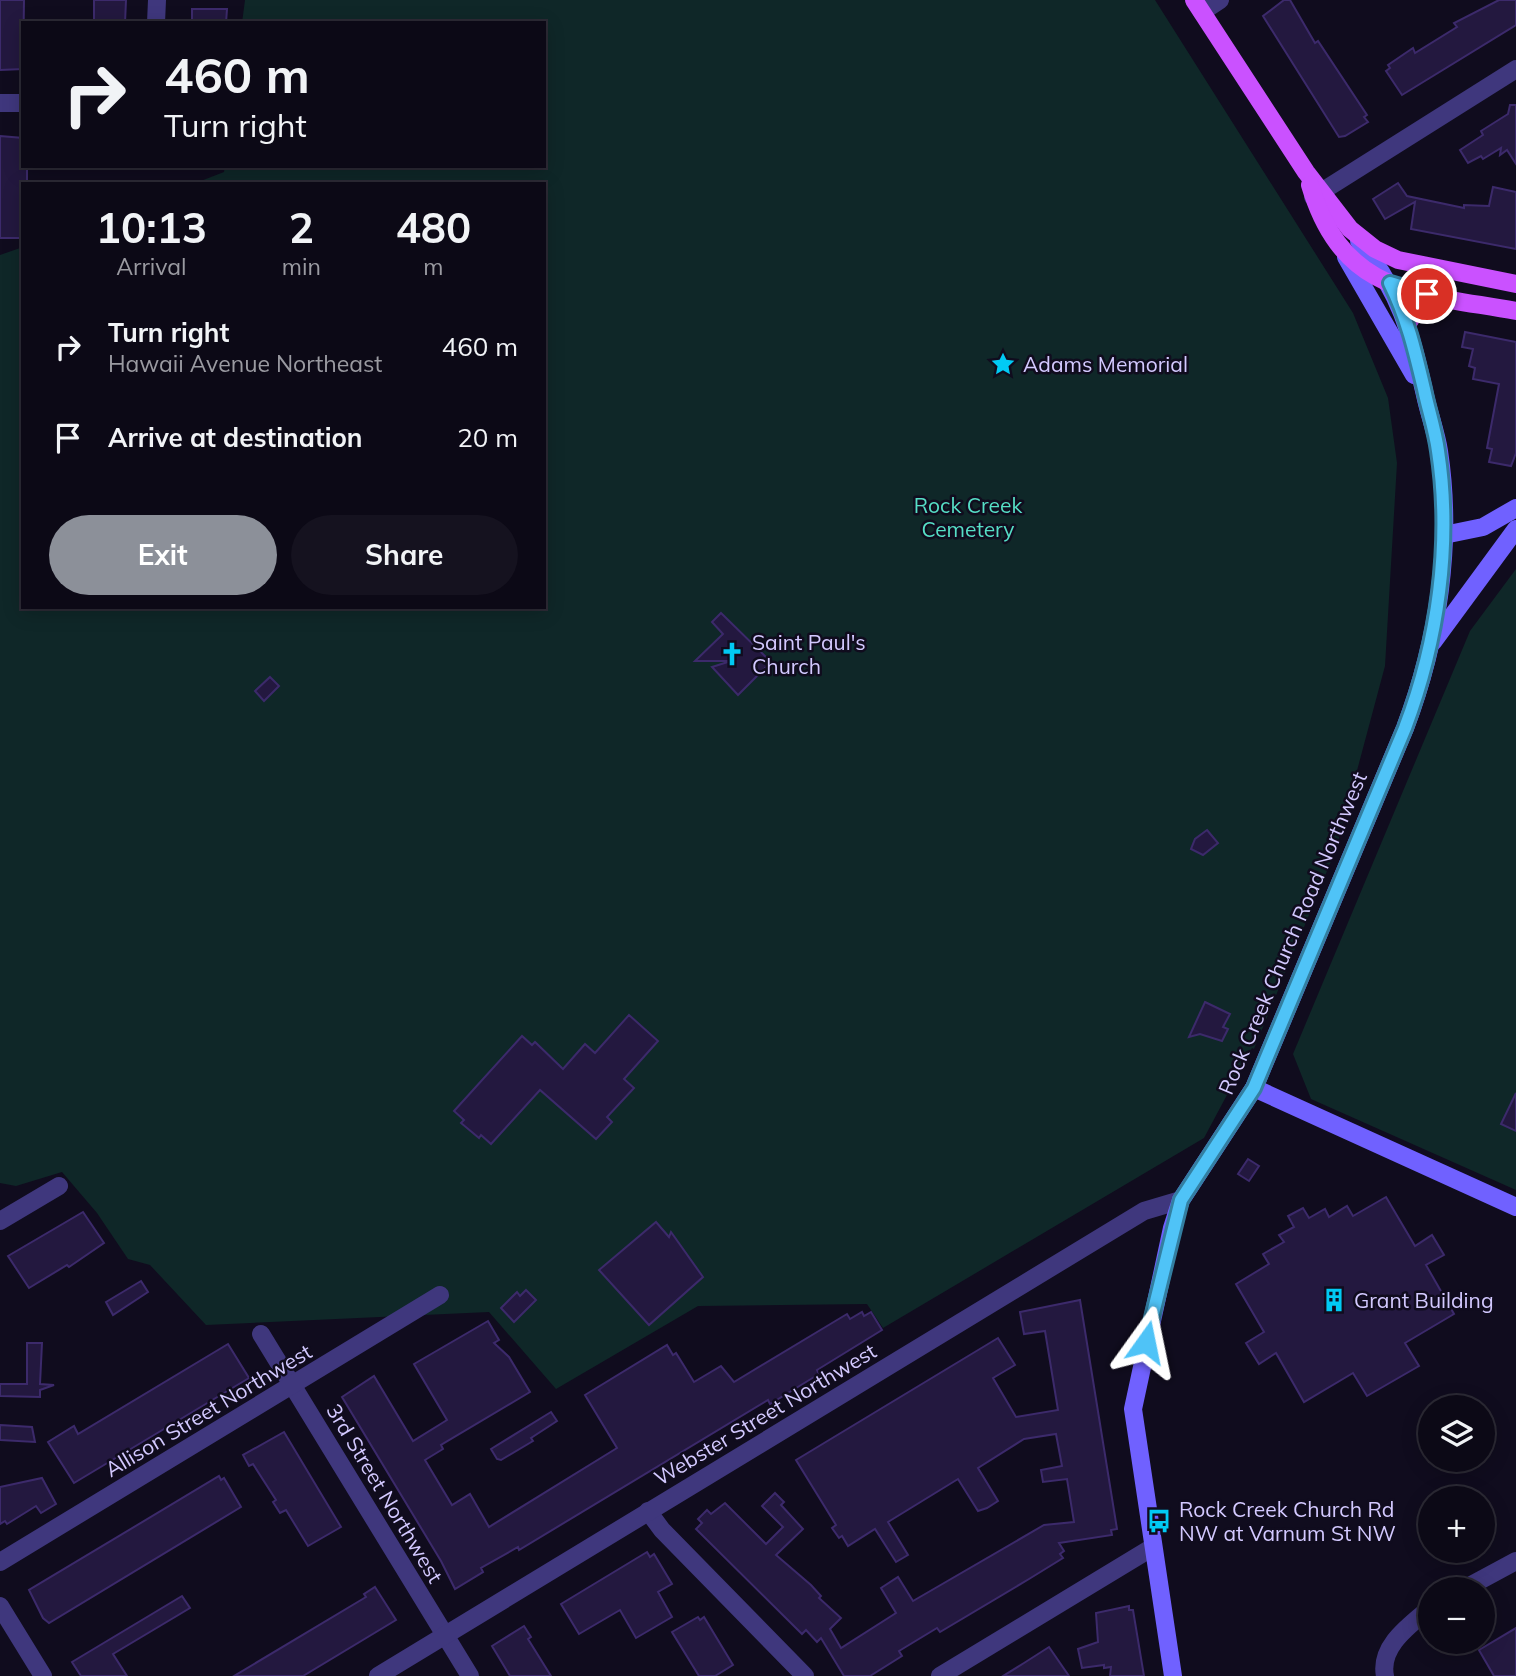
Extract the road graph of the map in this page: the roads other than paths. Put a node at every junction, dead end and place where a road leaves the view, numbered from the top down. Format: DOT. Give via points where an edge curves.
graph roads {
  1 [pos="157,0"];
  2 [pos="1220,0"];
  3 [pos="1198,6"];
  4 [pos="156,21"];
  5 [pos="1516,69"];
  6 [pos="0,103"];
  7 [pos="21,103"];
  8 [pos="1317,194"];
  9 [pos="1350,229"];
  10 [pos="1346,257"];
  11 [pos="1390,283"];
  12 [pos="1516,284"];
  13 [pos="1444,298"];
  14 [pos="1516,312"];
  15 [pos="1408,323"];
  16 [pos="1426,401"];
  17 [pos="1516,508"];
  18 [pos="1516,529"];
  19 [pos="1444,535"];
  20 [pos="1429,648"];
  21 [pos="1254,1088"];
  22 [pos="59,1186"];
  23 [pos="1181,1200"];
  24 [pos="1516,1207"];
  25 [pos="0,1221"];
  26 [pos="435,1299"];
  27 [pos="261,1334"];
  28 [pos="293,1385"];
  29 [pos="648,1511"];
  30 [pos="1153,1547"];
  31 [pos="1516,1561"];
  32 [pos="0,1562"];
  33 [pos="1486,1577"];
  34 [pos="0,1606"];
  35 [pos="1418,1618"];
  36 [pos="444,1635"];
  37 [pos="43,1676"];
  38 [pos="378,1676"];
  39 [pos="470,1676"];
  40 [pos="804,1676"];
  41 [pos="940,1676"];
  42 [pos="1173,1676"];
  43 [pos="1385,1676"];
  1 -- 4 [label="street"];
  2 -- 3 [label="street"];
  3 -- 8 [label="main road"];
  5 -- 8 [label="street"];
  6 -- 7 [label="street"];
  8 -- 9 [label="main road"];
  8 -- 10 [label="main road" via="1329,236"];
  9 -- 11 [label="street, Rock Creek Church Road Northwest"];
  9 -- 12 [label="main road" via="1398,260"];
  10 -- 11 [label="main road"];
  10 -- 16 [label="street, Rock Creek Church Road Northwest"];
  11 -- 13 [label="main road"];
  11 -- 15 [label="street, Rock Creek Church Road Northwest"];
  13 -- 14 [label="main road"];
  13 -- 15 [label="main road" via="1426,302"];
  15 -- 16 [label="street, Rock Creek Church Road Northwest"];
  16 -- 19 [label="street, Rock Creek Church Road Northwest" via="1439,453"];
  17 -- 19 [label="street" via="1483,527"];
  18 -- 20 [label="street"];
  19 -- 20 [label="street, Rock Creek Church Road Northwest"];
  20 -- 21 [label="street, Rock Creek Church Road Northwest" via="1405,728"];
  21 -- 23 [label="street, Rock Creek Church Road Northwest"];
  21 -- 24 [label="street"];
  22 -- 25 [label="street"];
  23 -- 29 [label="street, Webster Street Northwest" via="1144,1211"];
  23 -- 30 [label="street, Rock Creek Church Road Northwest" via="1133,1403"];
  26 -- 28 [label="street, Allison Street Northwest"];
  27 -- 28 [label="street, 3rd Street Northwest"];
  28 -- 32 [label="street, Allison Street Northwest"];
  28 -- 36 [label="street, 3rd Street Northwest"];
  29 -- 36 [label="street, Webster Street Northwest"];
  29 -- 40 [label="street" via="662,1531"];
  30 -- 41 [label="street"];
  30 -- 42 [label="street, Rock Creek Church Road Northwest"];
  31 -- 33 [label="street"];
  34 -- 37 [label="street"];
  35 -- 43 [label="street" via="1395,1638"];
  36 -- 38 [label="street, Webster Street Northwest"];
  36 -- 39 [label="street, 3rd Street Northwest"];
}
